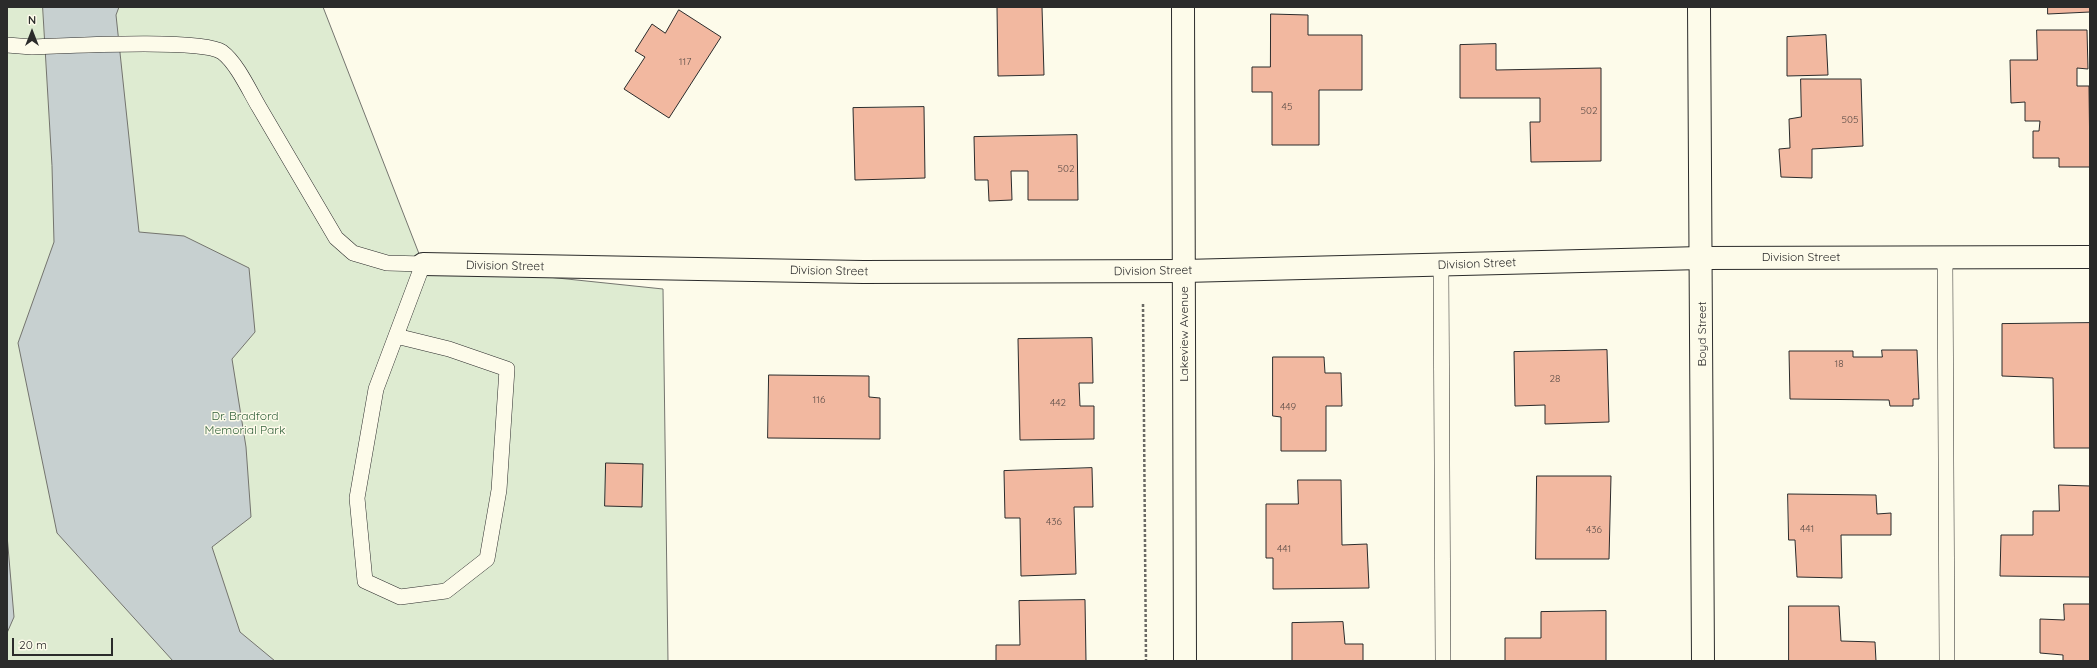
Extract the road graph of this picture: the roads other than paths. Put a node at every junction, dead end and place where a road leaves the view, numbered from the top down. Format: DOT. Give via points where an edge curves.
graph roads {
  1 [pos="1183,7"];
  2 [pos="1699,7"];
  3 [pos="7,45"];
  4 [pos="1945,257"];
  5 [pos="2090,257"];
  6 [pos="1701,258"];
  7 [pos="423,264"];
  8 [pos="1441,265"];
  9 [pos="1184,271"];
  10 [pos="396,336"];
  11 [pos="1185,661"];
  12 [pos="1443,661"];
  13 [pos="1703,661"];
  14 [pos="1947,661"];
  1 -- 9 [label="street, Lakeview Avenue"];
  2 -- 6 [label="street, Boyd Street"];
  3 -- 7 [label="lane, Division Street" via="32,47 182,44 210,47 222,52 232,63 336,238 352,253 387,263"];
  4 -- 5 [label="street, Division Street"];
  4 -- 6 [label="street, Division Street"];
  4 -- 14 [label="lane"];
  6 -- 8 [label="street, Division Street"];
  6 -- 13 [label="street, Boyd Street"];
  7 -- 9 [label="street, Division Street" via="863,272"];
  7 -- 10 [label="lane"];
  8 -- 9 [label="street, Division Street"];
  8 -- 12 [label="lane"];
  9 -- 11 [label="street, Lakeview Avenue"];
  10 -- 10 [label="lane" via="449,349 507,369 499,490 487,559 446,591 400,598 365,581 358,498 376,389"];
}
